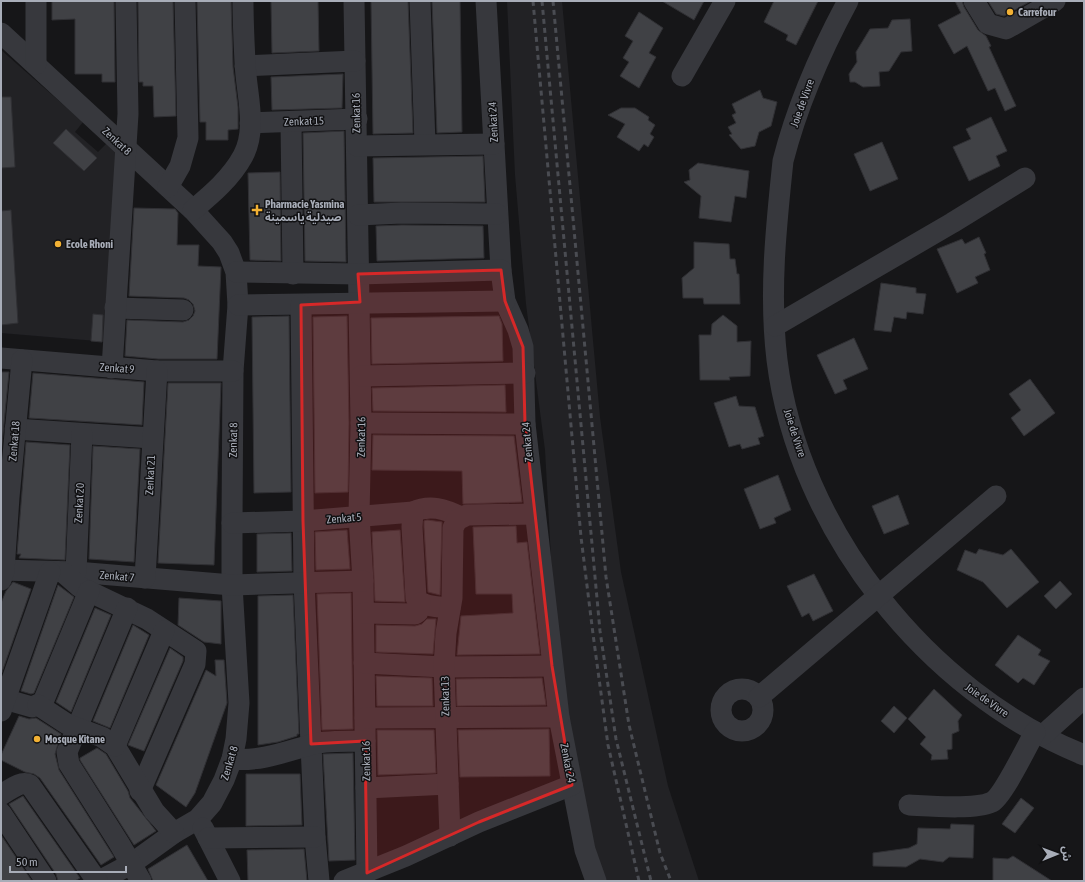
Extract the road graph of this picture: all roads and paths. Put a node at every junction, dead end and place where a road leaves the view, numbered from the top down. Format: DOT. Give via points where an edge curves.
graph roads {
  1 [pos="36,1"];
  2 [pos="126,1"];
  3 [pos="185,1"];
  4 [pos="243,1"];
  5 [pos="354,1"];
  6 [pos="420,1"];
  7 [pos="486,1"];
  8 [pos="725,1"];
  9 [pos="848,1"];
  10 [pos="974,1"];
  11 [pos="1055,1"];
  12 [pos="1,33"];
  13 [pos="355,61"];
  14 [pos="36,64"];
  15 [pos="245,66"];
  16 [pos="682,76"];
  17 [pos="357,120"];
  18 [pos="291,122"];
  19 [pos="250,124"];
  20 [pos="425,144"];
  21 [pos="494,144"];
  22 [pos="357,146"];
  23 [pos="126,150"];
  24 [pos="1025,178"];
  25 [pos="168,187"];
  26 [pos="193,210"];
  27 [pos="497,214"];
  28 [pos="358,215"];
  29 [pos="501,270"];
  30 [pos="236,272"];
  31 [pos="293,274"];
  32 [pos="358,274"];
  33 [pos="360,302"];
  34 [pos="505,302"];
  35 [pos="238,305"];
  36 [pos="301,305"];
  37 [pos="115,308"];
  38 [pos="183,310"];
  39 [pos="775,326"];
  40 [pos="1,358"];
  41 [pos="22,360"];
  42 [pos="112,368"];
  43 [pos="157,371"];
  44 [pos="233,371"];
  45 [pos="525,373"];
  46 [pos="361,376"];
  47 [pos="361,424"];
  48 [pos="525,424"];
  49 [pos="15,429"];
  50 [pos="82,434"];
  51 [pos="152,438"];
  52 [pos="996,496"];
  53 [pos="413,512"];
  54 [pos="535,514"];
  55 [pos="359,516"];
  56 [pos="461,517"];
  57 [pos="303,521"];
  58 [pos="232,523"];
  59 [pos="63,573"];
  60 [pos="2,574"];
  61 [pos="145,578"];
  62 [pos="363,581"];
  63 [pos="304,582"];
  64 [pos="232,585"];
  65 [pos="89,591"];
  66 [pos="879,596"];
  67 [pos="420,603"];
  68 [pos="127,608"];
  69 [pos="450,608"];
  70 [pos="364,613"];
  71 [pos="164,631"];
  72 [pos="364,663"];
  73 [pos="552,666"];
  74 [pos="444,667"];
  75 [pos="759,698"];
  76 [pos="1084,698"];
  77 [pos="3,705"];
  78 [pos="38,705"];
  79 [pos="559,717"];
  80 [pos="365,718"];
  81 [pos="445,718"];
  82 [pos="78,729"];
  83 [pos="1039,734"];
  84 [pos="365,741"];
  85 [pos="311,744"];
  86 [pos="115,746"];
  87 [pos="1084,755"];
  88 [pos="232,759"];
  89 [pos="448,784"];
  90 [pos="572,785"];
  91 [pos="366,788"];
  92 [pos="140,791"];
  93 [pos="1,795"];
  94 [pos="909,805"];
  95 [pos="1,813"];
  96 [pos="198,819"];
  97 [pos="174,833"];
  98 [pos="450,836"];
  99 [pos="315,837"];
  100 [pos="208,838"];
  101 [pos="367,872"];
  102 [pos="136,873"];
  103 [pos="46,881"];
  104 [pos="98,881"];
  105 [pos="230,881"];
  106 [pos="319,881"];
  107 [pos="344,881"];
  108 [pos="596,881"];
  1 -- 14 [label="street"];
  2 -- 23 [label="street"];
  3 -- 25 [label="street" via="188,138 180,166"];
  4 -- 15 [label="street"];
  5 -- 13 [label="street, Zenkat 16"];
  6 -- 20 [label="street"];
  7 -- 21 [label="street, Zenkat 24"];
  8 -- 16 [label="street"];
  9 -- 39 [label="street, Joie de Vivre" via="822,51 783,161 773,272"];
  10 -- 11 [label="street" via="988,24 1006,29"];
  12 -- 14 [label="street, Zenkat 8"];
  13 -- 15 [label="street"];
  13 -- 17 [label="street, Zenkat 16"];
  14 -- 23 [label="street, Zenkat 8"];
  15 -- 19 [label="street"];
  17 -- 18 [label="street, Zenkat 15"];
  17 -- 22 [label="street, Zenkat 16"];
  18 -- 19 [label="street, Zenkat 15"];
  18 -- 31 [label="street"];
  19 -- 26 [label="street" via="246,148 236,167 225,182"];
  20 -- 21 [label="street"];
  20 -- 22 [label="street"];
  21 -- 27 [label="street, Zenkat 24"];
  22 -- 28 [label="street, Zenkat 16"];
  23 -- 25 [label="street, Zenkat 8"];
  23 -- 37 [label="street"];
  24 -- 39 [label="street"];
  25 -- 26 [label="street, Zenkat 8"];
  26 -- 30 [label="street, Zenkat 8" via="222,242"];
  27 -- 28 [label="street"];
  27 -- 29 [label="street, Zenkat 24"];
  28 -- 32 [label="street, Zenkat 16"];
  29 -- 32 [label="street"];
  29 -- 34 [label="street, Zenkat 24"];
  30 -- 31 [label="street"];
  30 -- 35 [label="street, Zenkat 8"];
  31 -- 32 [label="street"];
  32 -- 33 [label="street, Zenkat 16"];
  33 -- 34 [label="street"];
  33 -- 36 [label="street"];
  33 -- 46 [label="street, Zenkat 16"];
  34 -- 45 [label="street, Zenkat 24" via="518,330 523,348"];
  35 -- 36 [label="street"];
  35 -- 44 [label="street, Zenkat 8"];
  36 -- 57 [label="street"];
  37 -- 38 [label="street"];
  37 -- 42 [label="street"];
  39 -- 66 [label="street, Joie de Vivre" via="777,360 786,407 803,459 819,499 841,541"];
  40 -- 41 [label="street, Zenkat 9"];
  41 -- 42 [label="street, Zenkat 9"];
  41 -- 49 [label="street, Zenkat 18"];
  42 -- 43 [label="street, Zenkat 9"];
  43 -- 44 [label="street, Zenkat 9"];
  43 -- 51 [label="street, Zenkat 21"];
  44 -- 58 [label="street, Zenkat 8"];
  45 -- 46 [label="street"];
  45 -- 48 [label="street, Zenkat 24"];
  46 -- 47 [label="street, Zenkat 16"];
  47 -- 48 [label="street"];
  47 -- 55 [label="street, Zenkat 16"];
  48 -- 54 [label="street, Zenkat 24"];
  49 -- 50 [label="street"];
  49 -- 60 [label="street, Zenkat 18"];
  50 -- 51 [label="street"];
  50 -- 59 [label="street, Zenkat 20"];
  51 -- 61 [label="street, Zenkat 21"];
  52 -- 66 [label="street"];
  53 -- 55 [label="street, Zenkat 5"];
  53 -- 56 [label="street, Zenkat 5" via="424,508 442,508"];
  53 -- 67 [label="street" via="416,595"];
  54 -- 56 [label="street" via="477,514"];
  54 -- 73 [label="street, Zenkat 24"];
  55 -- 57 [label="street, Zenkat 5"];
  55 -- 62 [label="street, Zenkat 16"];
  56 -- 69 [label="street, Zenkat 13" via="453,528"];
  57 -- 58 [label="street, Zenkat 5"];
  57 -- 63 [label="street"];
  58 -- 64 [label="street, Zenkat 8"];
  59 -- 60 [label="street, Zenkat 7"];
  59 -- 61 [label="street, Zenkat 7"];
  59 -- 65 [label="street"];
  59 -- 77 [label="street, Zenkat 20"];
  61 -- 64 [label="street, Zenkat 7"];
  62 -- 63 [label="street, Zenkat 7"];
  62 -- 70 [label="street, Zenkat 16"];
  63 -- 64 [label="street, Zenkat 7"];
  63 -- 85 [label="street"];
  64 -- 88 [label="street, Zenkat 8" via="239,703"];
  65 -- 68 [label="street"];
  65 -- 78 [label="street" via="47,692"];
  66 -- 75 [label="street"];
  66 -- 83 [label="street, Joie de Vivre" via="935,659 980,696"];
  67 -- 69 [label="street"];
  67 -- 70 [label="street" via="415,614"];
  68 -- 71 [label="street"];
  68 -- 82 [label="street"];
  69 -- 74 [label="street, Zenkat 13"];
  70 -- 72 [label="street, Zenkat 16"];
  71 -- 86 [label="street"];
  71 -- 92 [label="street" via="192,647 196,651 196,658"];
  72 -- 74 [label="street"];
  72 -- 80 [label="street, Zenkat 16"];
  73 -- 74 [label="street"];
  73 -- 79 [label="street, Zenkat 24"];
  74 -- 81 [label="street, Zenkat 13"];
  76 -- 83 [label="street"];
  77 -- 78 [label="street"];
  78 -- 82 [label="street"];
  79 -- 81 [label="street"];
  79 -- 90 [label="street, Zenkat 24"];
  80 -- 81 [label="street"];
  80 -- 84 [label="street, Zenkat 16"];
  81 -- 89 [label="street, Zenkat 13"];
  82 -- 86 [label="street" via="91,732"];
  82 -- 102 [label="street" via="67,752 69,764"];
  83 -- 87 [label="street, Joie de Vivre"];
  83 -- 94 [label="street" via="992,802 980,805"];
  84 -- 85 [label="street"];
  84 -- 91 [label="street, Zenkat 16"];
  85 -- 88 [label="street" via="300,749 246,761"];
  85 -- 99 [label="street"];
  86 -- 92 [label="street"];
  88 -- 96 [label="street, Zenkat 8" via="212,803"];
  89 -- 91 [label="street"];
  89 -- 98 [label="street, Zenkat 13"];
  90 -- 98 [label="street"];
  90 -- 108 [label="street, Zenkat 24" via="585,850"];
  91 -- 101 [label="street, Zenkat 16"];
  92 -- 97 [label="street" via="162,822"];
  93 -- 104 [label="street" via="20,784 30,785"];
  95 -- 103 [label="street"];
  96 -- 97 [label="street, Zenkat 8"];
  96 -- 100 [label="street"];
  97 -- 102 [label="street, Zenkat 8"];
  98 -- 101 [label="street"];
  99 -- 100 [label="street"];
  99 -- 106 [label="street"];
  100 -- 105 [label="street"];
  101 -- 107 [label="street"];
  102 -- 104 [label="street, Zenkat 8"];
}
